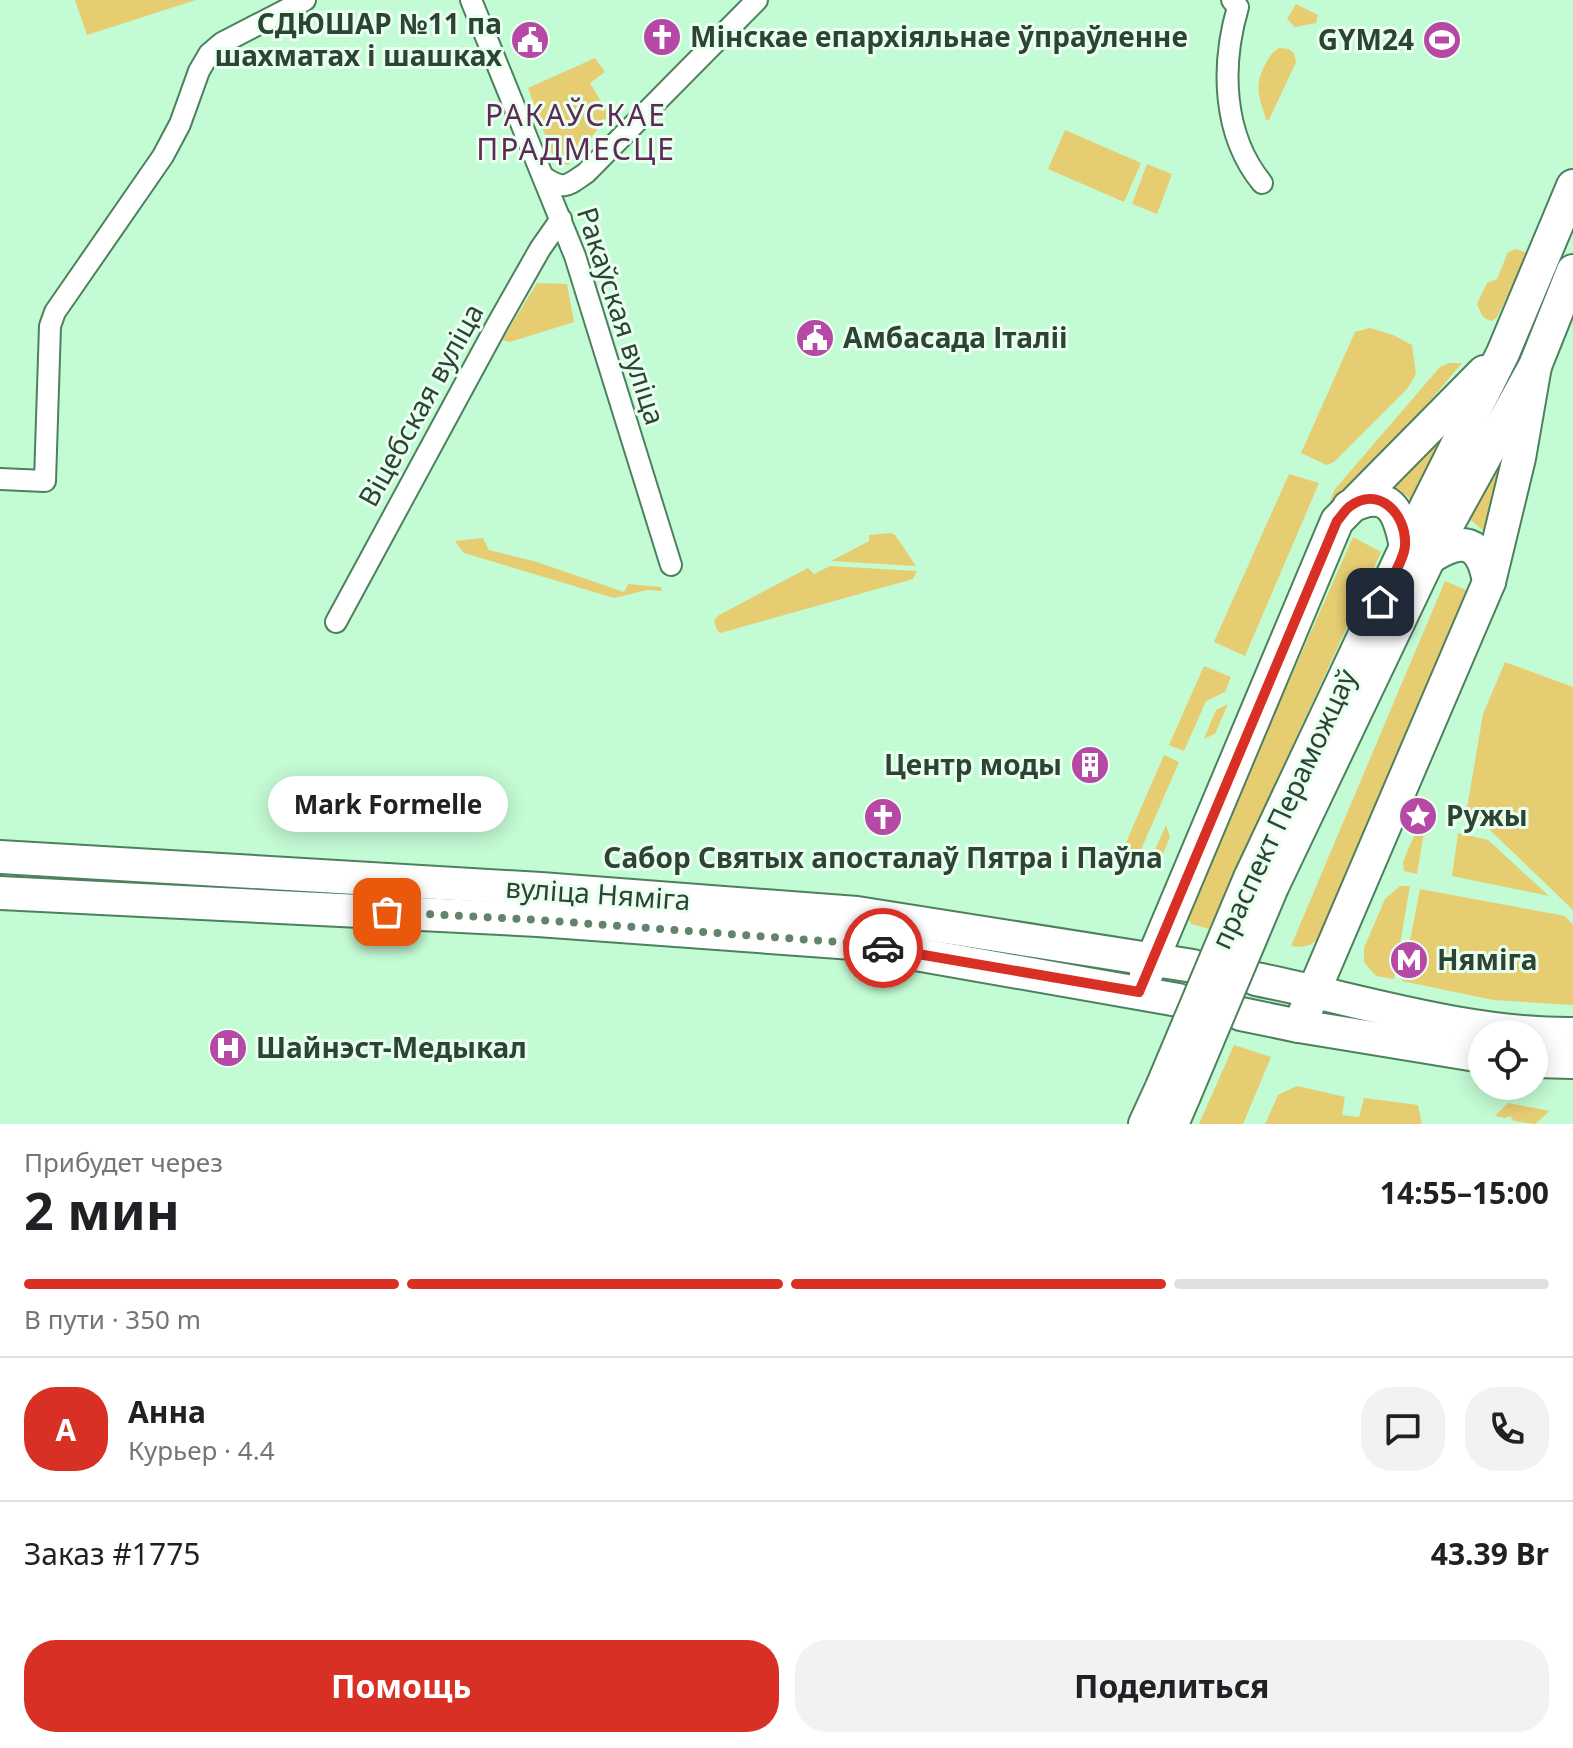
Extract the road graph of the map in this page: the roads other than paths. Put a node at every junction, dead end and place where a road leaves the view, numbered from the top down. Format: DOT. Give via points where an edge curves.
graph roads {
  1 [pos="305,0"];
  2 [pos="471,0"];
  3 [pos="757,0"];
  4 [pos="1232,0"];
  5 [pos="545,178"];
  6 [pos="1262,183"];
  7 [pos="1573,186"];
  8 [pos="561,219"];
  9 [pos="1573,271"];
  10 [pos="1503,353"];
  11 [pos="1535,366"];
  12 [pos="0,479"];
  13 [pos="1349,507"];
  14 [pos="1417,553"];
  15 [pos="671,565"];
  16 [pos="1489,582"];
  17 [pos="336,622"];
  18 [pos="0,857"];
  19 [pos="0,893"];
  20 [pos="1154,958"];
  21 [pos="1193,966"];
  22 [pos="1256,979"];
  23 [pos="1314,991"];
  24 [pos="1139,992"];
  25 [pos="1178,1000"];
  26 [pos="1241,1014"];
  27 [pos="1299,1026"];
  28 [pos="1573,1034"];
  29 [pos="1468,1054"];
  30 [pos="1548,1061"];
  31 [pos="1573,1062"];
  32 [pos="1173,1102"];
  33 [pos="1145,1124"];
  1 -- 12 [label="street" via="209,54 163,156 55,312 50,326 45,481"];
  2 -- 5 [label="street, Ракаўская вуліца"];
  3 -- 5 [label="street" via="586,173 565,186"];
  4 -- 6 [label="street" via="1238,7 1227,58 1232,121 1247,165"];
  5 -- 8 [label="street, Ракаўская вуліца"];
  7 -- 10 [label="main road, праспект Пераможцаў"];
  8 -- 15 [label="street, Ракаўская вуліца"];
  8 -- 17 [label="street, Віцебская вуліца" via="498,323"];
  9 -- 11 [label="main road, праспект Пераможцаў"];
  10 -- 13 [label="main road"];
  10 -- 14 [label="main road, праспект Пераможцаў"];
  11 -- 14 [label="main road, праспект Пераможцаў"];
  11 -- 16 [label="main road"];
  13 -- 14 [label="main road" via="1374,499 1385,502 1395,510"];
  13 -- 20 [label="main road" via="1337,521"];
  14 -- 16 [label="main road" via="1465,544 1482,557"];
  14 -- 32 [label="main road, праспект Пераможцаў, bridge" via="1261,882"];
  16 -- 23 [label="main road"];
  18 -- 20 [label="main road, вуліца Няміга" via="857,913"];
  19 -- 24 [label="main road, вуліца Няміга" via="538,920 853,943"];
  20 -- 21 [label="main road, вуліца Няміга"];
  20 -- 24 [label="main road"];
  22 -- 23 [label="main road"];
  23 -- 27 [label="main road"];
  23 -- 28 [label="main road" via="1496,1028"];
  24 -- 25 [label="main road, вуліца Няміга"];
  26 -- 27 [label="main road"];
  27 -- 29 [label="main road"];
  30 -- 31 [label="main road"];
  32 -- 33 [label="main road, праспект Пераможцаў"];
}
